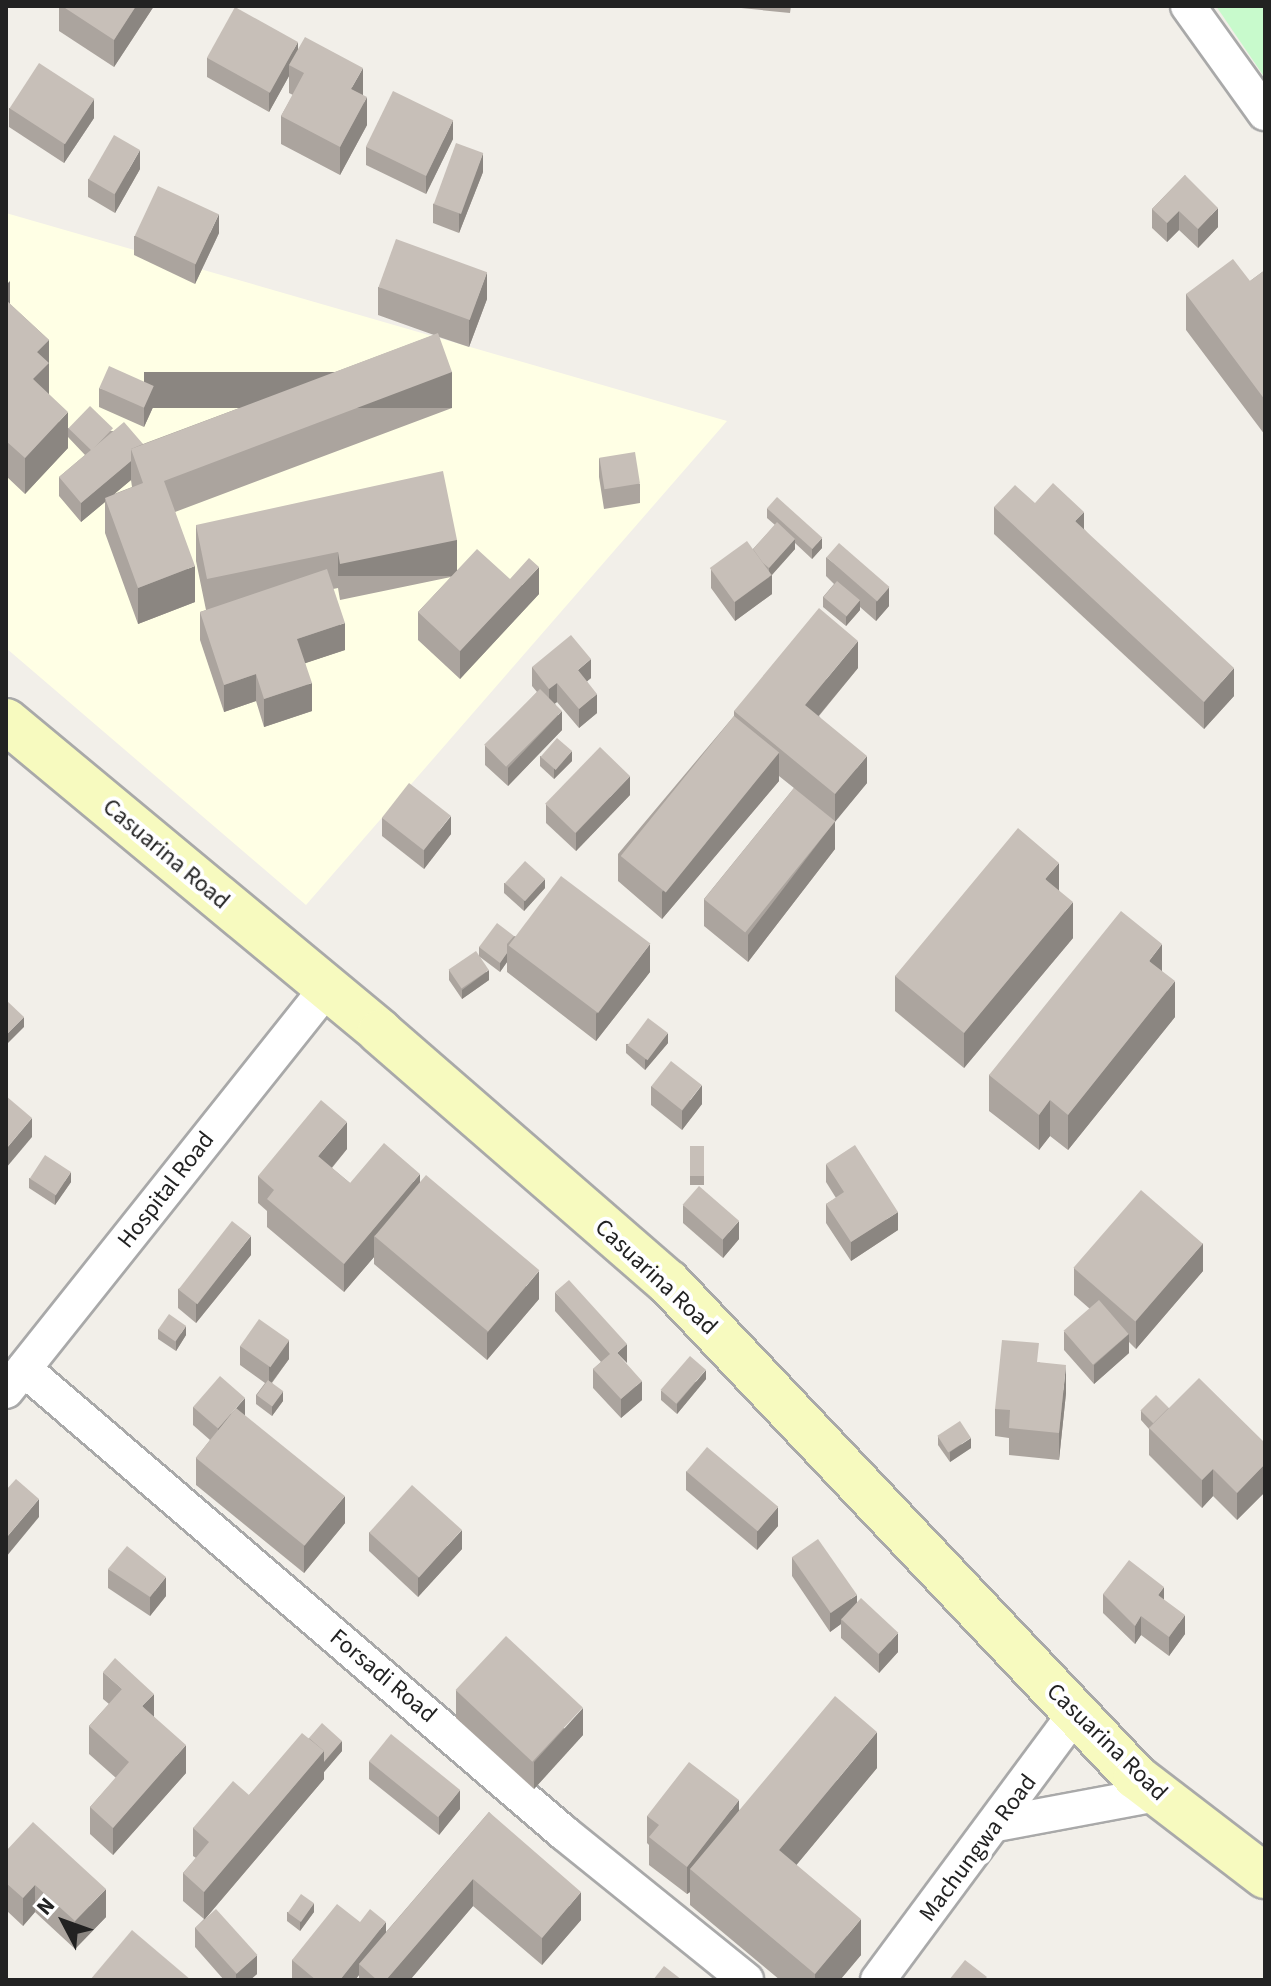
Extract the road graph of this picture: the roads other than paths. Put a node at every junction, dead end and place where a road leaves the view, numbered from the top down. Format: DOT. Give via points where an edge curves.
graph roads {
  1 [pos="1188,6"];
  2 [pos="1265,113"];
  3 [pos="6,721"];
  4 [pos="327,988"];
  5 [pos="15,1380"];
  6 [pos="1075,1714"];
  7 [pos="1157,1794"];
  8 [pos="997,1824"];
  9 [pos="1265,1876"];
  10 [pos="746,1980"];
  11 [pos="878,1980"];
  1 -- 2 [label="street"];
  3 -- 4 [label="street, Casuarina Road"];
  4 -- 5 [label="street, Hospital Road"];
  4 -- 6 [label="street, Casuarina Road" via="668,1282"];
  5 -- 10 [label="street, Forsadi Road"];
  6 -- 7 [label="street, Casuarina Road"];
  6 -- 8 [label="street, Machungwa Road"];
  7 -- 8 [label="street"];
  7 -- 9 [label="street, Casuarina Road"];
  8 -- 11 [label="street, Machungwa Road"];
}
